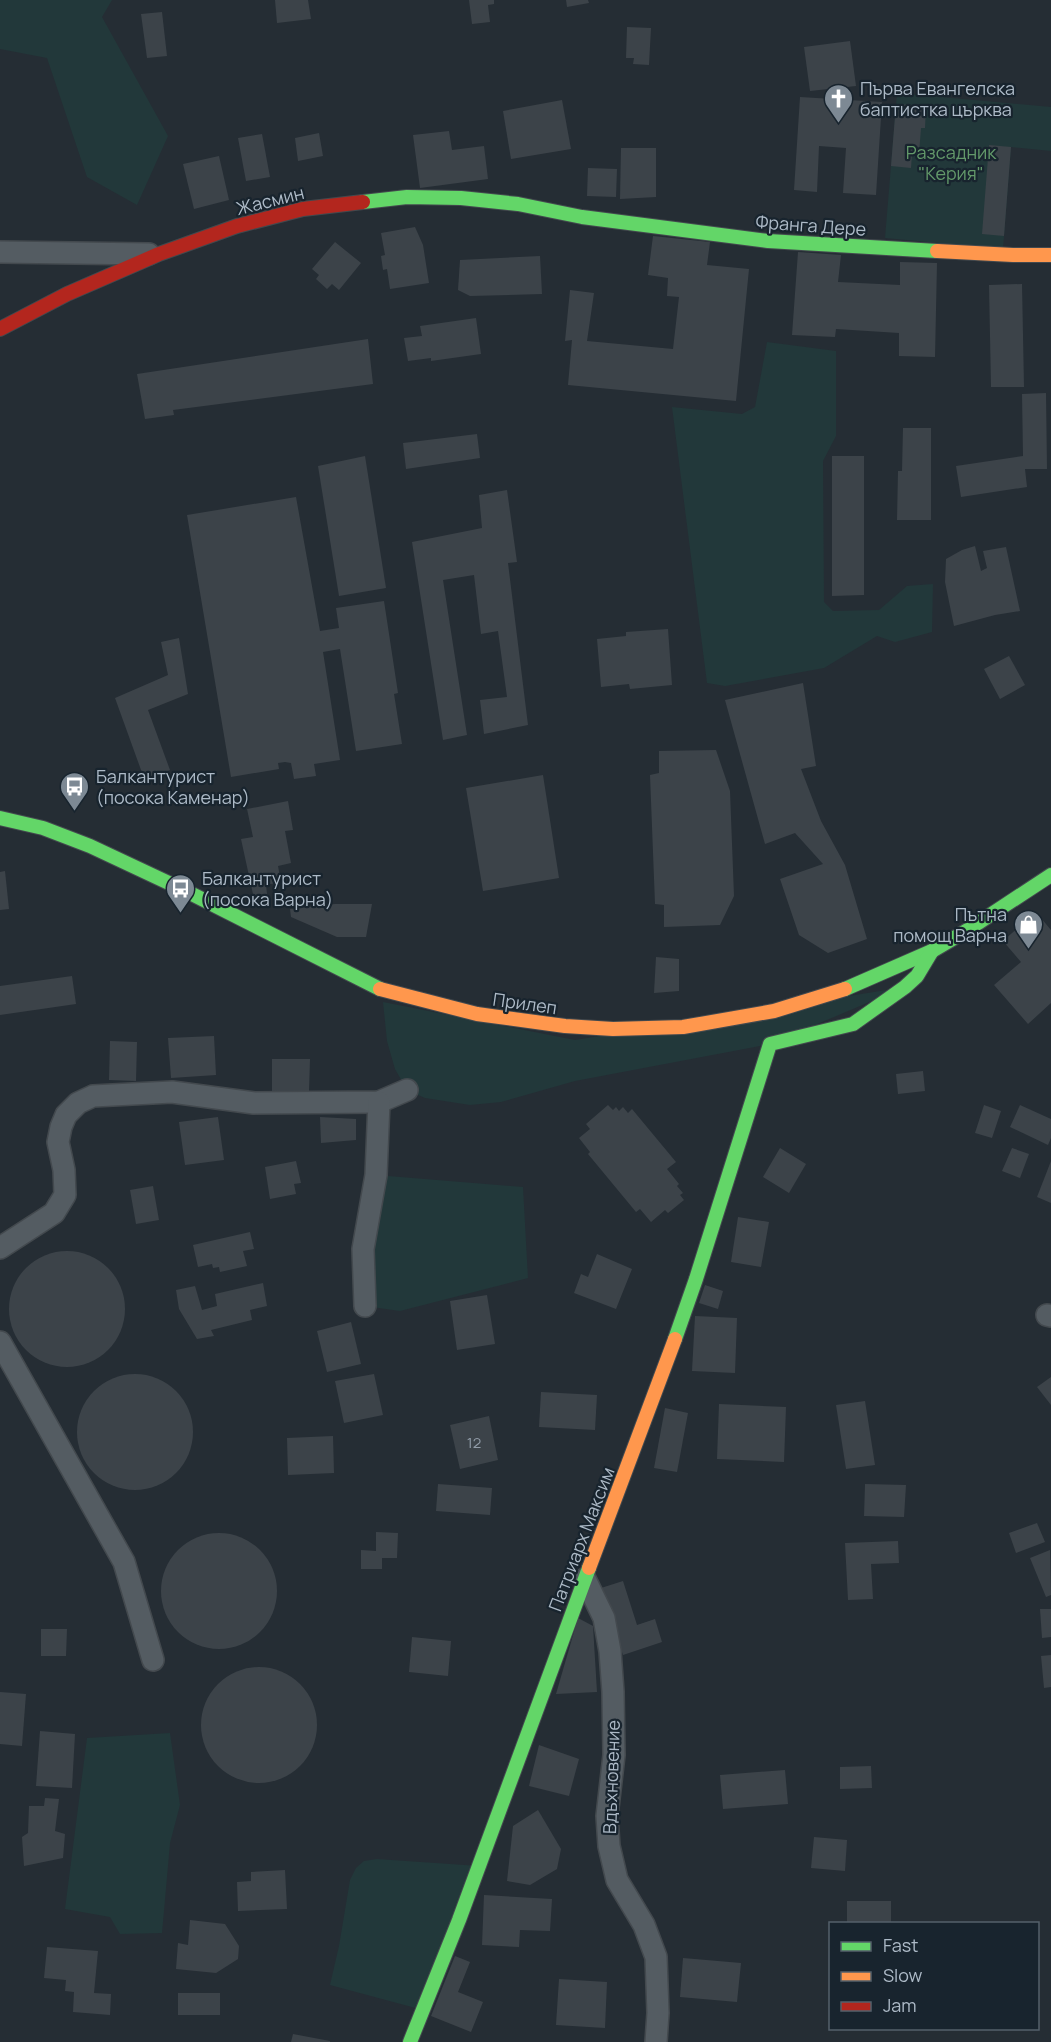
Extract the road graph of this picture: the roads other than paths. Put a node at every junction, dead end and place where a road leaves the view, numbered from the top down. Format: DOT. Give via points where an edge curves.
graph roads {
  1 [pos="569,214"];
  2 [pos="0,252"];
  3 [pos="159,254"];
  4 [pos="1051,255"];
  5 [pos="0,329"];
  6 [pos="0,818"];
  7 [pos="1051,875"];
  8 [pos="932,951"];
  9 [pos="407,1090"];
  10 [pos="379,1102"];
  11 [pos="0,1248"];
  12 [pos="365,1305"];
  13 [pos="0,1342"];
  14 [pos="585,1579"];
  15 [pos="153,1660"];
  16 [pos="410,2042"];
  17 [pos="656,2042"];
  1 -- 3 [label="street, Жасмин" via="461,198 351,202 303,209 237,226"];
  1 -- 4 [label="street, Франга Дере" via="780,242"];
  2 -- 3 [label="street"];
  3 -- 5 [label="street, Жасмин" via="67,294"];
  6 -- 8 [label="street, Прилеп" via="43,828 90,846 382,990 488,1016 577,1027 683,1027 774,1011 836,992"];
  7 -- 8 [label="street, Прилеп"];
  8 -- 14 [label="street, Патриарх Максим" via="917,976 853,1024 770,1044 696,1279"];
  9 -- 10 [label="street"];
  10 -- 11 [label="street" via="254,1103 172,1092 93,1096 78,1102 61,1127 58,1142 64,1195 54,1213"];
  10 -- 12 [label="street" via="376,1174 363,1249"];
  13 -- 15 [label="street" via="124,1562"];
  14 -- 16 [label="street, Патриарх Максим"];
  14 -- 17 [label="street, Вдъхновение" via="604,1618 610,1651 614,1755 607,1816 609,1846 617,1880 644,1925 656,1958"];
}
